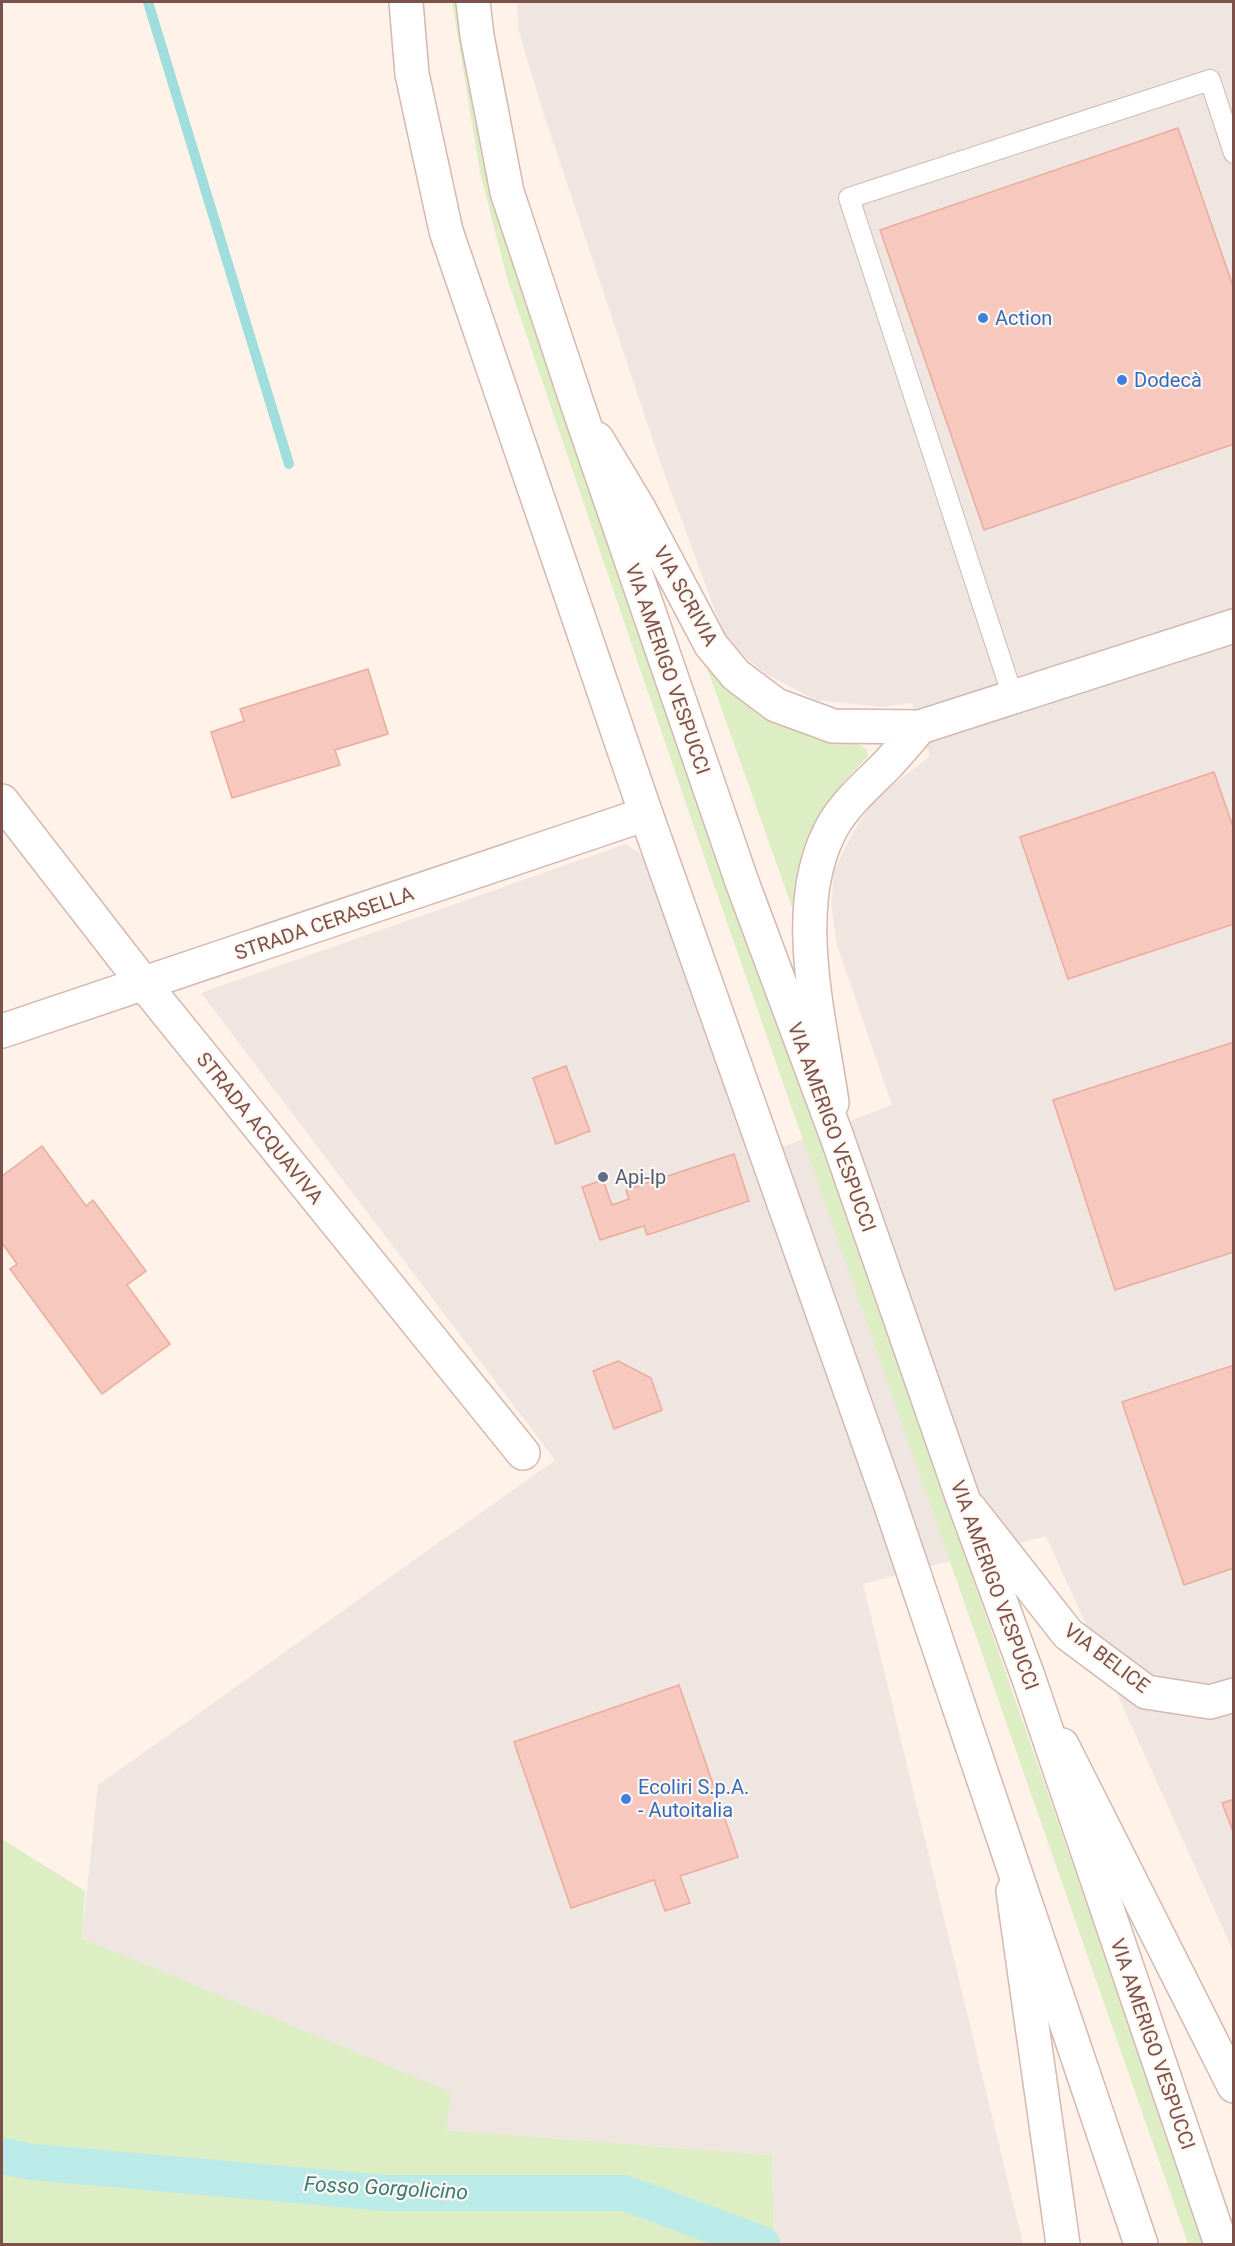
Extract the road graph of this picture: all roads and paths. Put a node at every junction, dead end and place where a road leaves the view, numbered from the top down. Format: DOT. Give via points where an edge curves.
graph roads {
  1 [pos="406,2"];
  2 [pos="473,2"];
  3 [pos="1233,153"];
  4 [pos="578,406"];
  5 [pos="1233,626"];
  6 [pos="1013,697"];
  7 [pos="920,727"];
  8 [pos="2,801"];
  9 [pos="646,814"];
  10 [pos="144,984"];
  11 [pos="2,1031"];
  12 [pos="837,1137"];
  13 [pos="523,1453"];
  14 [pos="964,1502"];
  15 [pos="1029,1679"];
  16 [pos="1233,1695"];
  17 [pos="1006,1842"];
  18 [pos="1233,2086"];
  19 [pos="1063,2244"];
  20 [pos="1141,2244"];
  21 [pos="1221,2244"];
  1 -- 9 [label="street" via="412,74 446,231"];
  2 -- 4 [label="street, VIA AMERIGO VESPUCCI" via="507,192"];
  3 -- 6 [label="lane" via="1210,80 849,198"];
  4 -- 7 [label="street, VIA SCRIVIA" via="638,507 711,645 736,675 776,705 833,726"];
  4 -- 12 [label="street, VIA AMERIGO VESPUCCI" via="742,882"];
  5 -- 6 [label="street, VIA SCRIVIA"];
  6 -- 7 [label="street, VIA SCRIVIA"];
  7 -- 12 [label="street, VIA SCRIVIA" via="835,822 816,865 809,912 813,966"];
  8 -- 10 [label="street, STRADA ACQUAVIVA"];
  9 -- 10 [label="street, STRADA CERASELLA"];
  9 -- 17 [label="street"];
  10 -- 11 [label="street, STRADA CERASELLA"];
  10 -- 13 [label="street, STRADA ACQUAVIVA"];
  12 -- 14 [label="street, VIA AMERIGO VESPUCCI"];
  14 -- 15 [label="street, VIA AMERIGO VESPUCCI"];
  14 -- 16 [label="street, VIA BELICE" via="1068,1634 1146,1692 1210,1702"];
  15 -- 18 [label="street"];
  15 -- 21 [label="street, VIA AMERIGO VESPUCCI"];
  17 -- 19 [label="street"];
  17 -- 20 [label="street"];
}
